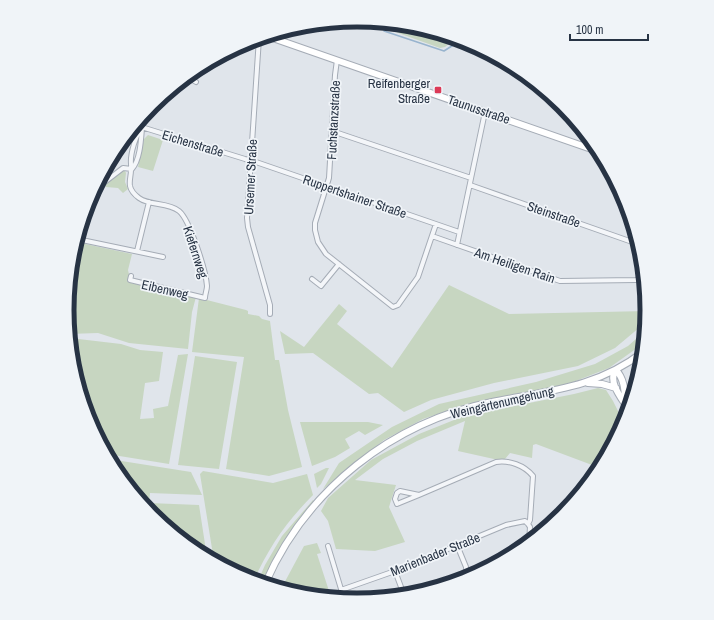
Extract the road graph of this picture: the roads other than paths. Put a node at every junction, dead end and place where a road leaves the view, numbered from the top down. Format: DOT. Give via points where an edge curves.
graph roads {
  1 [pos="276,39"];
  2 [pos="259,45"];
  3 [pos="337,60"];
  4 [pos="192,80"];
  5 [pos="196,82"];
  6 [pos="485,112"];
  7 [pos="142,127"];
  8 [pos="332,131"];
  9 [pos="589,148"];
  10 [pos="251,160"];
  11 [pos="132,169"];
  12 [pos="471,178"];
  13 [pos="104,182"];
  14 [pos="470,185"];
  15 [pos="328,187"];
  16 [pos="149,202"];
  17 [pos="436,224"];
  18 [pos="459,232"];
  19 [pos="432,236"];
  20 [pos="83,240"];
  21 [pos="631,242"];
  22 [pos="457,245"];
  23 [pos="137,251"];
  24 [pos="164,257"];
  25 [pos="339,264"];
  26 [pos="131,276"];
  27 [pos="312,279"];
  28 [pos="638,279"];
  29 [pos="205,298"];
  30 [pos="270,314"];
  31 [pos="636,356"];
  32 [pos="616,370"];
  33 [pos="587,383"];
  34 [pos="616,388"];
  35 [pos="626,399"];
  36 [pos="624,403"];
  37 [pos="419,495"];
  38 [pos="528,524"];
  39 [pos="529,535"];
  40 [pos="457,545"];
  41 [pos="328,546"];
  42 [pos="466,570"];
  43 [pos="395,571"];
  44 [pos="268,579"];
  45 [pos="341,590"];
  46 [pos="402,590"];
  1 -- 3 [label="street, Taunusstraße"];
  2 -- 10 [label="street, Ursemer Straße"];
  3 -- 6 [label="street, Taunusstraße"];
  3 -- 8 [label="street, Fuchstanzstraße"];
  4 -- 5 [label="street"];
  6 -- 9 [label="street, Taunusstraße"];
  6 -- 12 [label="street"];
  7 -- 10 [label="street, Eichenstraße"];
  7 -- 11 [label="street, Kiefernweg" via="136,164"];
  8 -- 12 [label="street"];
  8 -- 15 [label="street, Fuchstanzstraße"];
  10 -- 15 [label="street, Ruppertshainer Straße"];
  10 -- 30 [label="street, Ursemer Straße" via="247,223 270,305"];
  11 -- 13 [label="street" via="123,168"];
  11 -- 16 [label="street, Kiefernweg" via="131,189 138,198"];
  12 -- 14 [label="street"];
  14 -- 18 [label="street"];
  14 -- 21 [label="street, Steinstraße"];
  15 -- 17 [label="street, Ruppertshainer Straße"];
  15 -- 25 [label="street, Fuchstanzstraße" via="315,223 315,230 322,249"];
  16 -- 23 [label="street"];
  16 -- 29 [label="street, Kiefernweg" via="172,208 184,216 202,265 207,286"];
  17 -- 18 [label="street, Ruppertshainer Straße"];
  17 -- 19 [label="street, Fuchstanzstraße"];
  18 -- 22 [label="street"];
  19 -- 22 [label="street"];
  19 -- 25 [label="street, Fuchstanzstraße" via="418,277 398,305 393,307"];
  20 -- 23 [label="street"];
  22 -- 28 [label="street, Am Heiligen Rain" via="563,281"];
  23 -- 24 [label="street"];
  25 -- 27 [label="street" via="321,286"];
  26 -- 29 [label="street, Eibenweg" via="130,280"];
  31 -- 32 [label="street, Weingärtenumgehung"];
  32 -- 33 [label="street, Weingärtenumgehung"];
  32 -- 34 [label="street" via="613,376"];
  32 -- 35 [label="street" via="622,380"];
  33 -- 34 [label="street"];
  33 -- 44 [label="street, Weingärtenumgehung" via="449,413 422,424 372,452 316,503 285,545"];
  34 -- 36 [label="street"];
  37 -- 37 [label="street" via="400,491 395,499 397,504"];
  37 -- 38 [label="street" via="496,462 507,461 528,470 532,476"];
  38 -- 39 [label="street"];
  38 -- 40 [label="street, Marienbader Straße" via="525,521 506,525"];
  40 -- 42 [label="street"];
  40 -- 43 [label="street, Marienbader Straße"];
  41 -- 45 [label="street"];
  43 -- 45 [label="street, Marienbader Straße"];
  43 -- 46 [label="street"];
}
